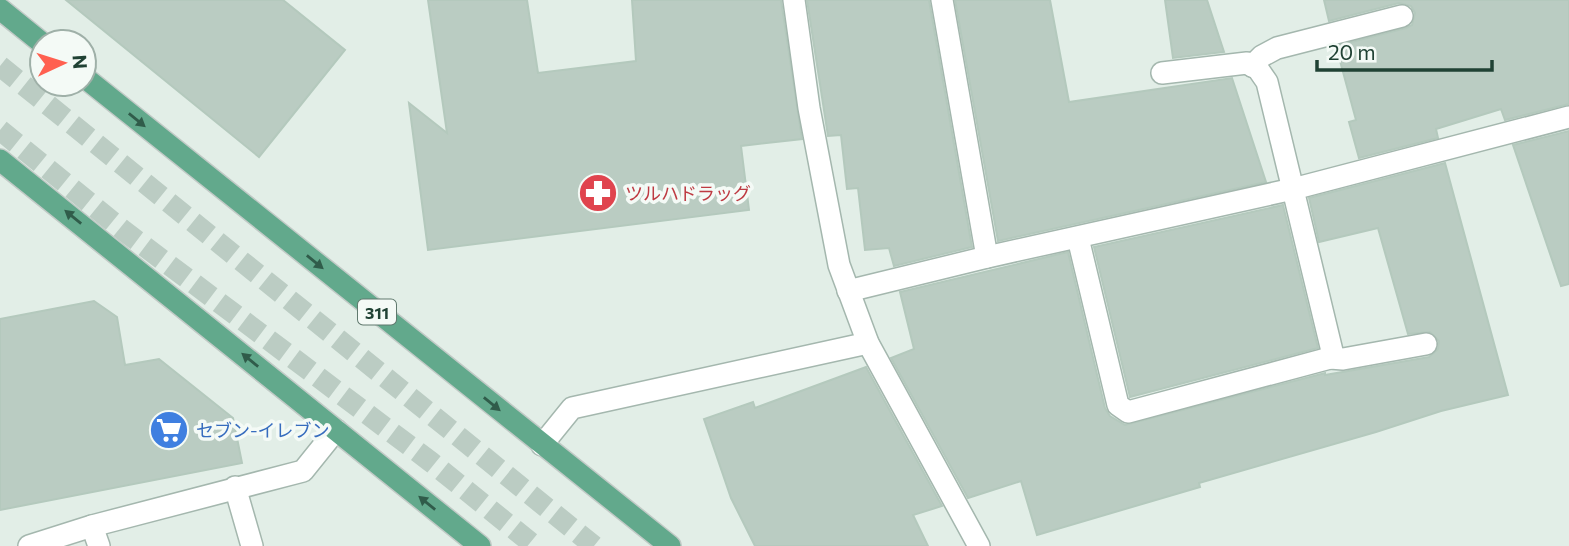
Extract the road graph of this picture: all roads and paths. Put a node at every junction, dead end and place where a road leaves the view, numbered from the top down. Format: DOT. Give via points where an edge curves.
graph roads {
  1 [pos="794,0"];
  2 [pos="942,0"];
  3 [pos="0,9"];
  4 [pos="1402,16"];
  5 [pos="28,32"];
  6 [pos="1252,66"];
  7 [pos="1162,72"];
  8 [pos="98,88"];
  9 [pos="1569,117"];
  10 [pos="0,160"];
  11 [pos="1293,189"];
  12 [pos="1078,238"];
  13 [pos="987,257"];
  14 [pos="848,291"];
  15 [pos="868,343"];
  16 [pos="1426,344"];
  17 [pos="1330,358"];
  18 [pos="336,430"];
  19 [pos="542,444"];
  20 [pos="235,487"];
  21 [pos="96,536"];
  22 [pos="29,546"];
  23 [pos="252,546"];
  24 [pos="480,546"];
  25 [pos="670,546"];
  26 [pos="979,546"];
  1 -- 14 [label="street" via="809,108"];
  2 -- 13 [label="street"];
  3 -- 5 [label="main road"];
  4 -- 6 [label="street" via="1278,48"];
  6 -- 7 [label="street"];
  6 -- 11 [label="street" via="1267,82"];
  8 -- 19 [label="main road, 311, one-way"];
  9 -- 11 [label="street"];
  18 -- 10 [label="main road, one-way"];
  11 -- 12 [label="street"];
  11 -- 17 [label="street"];
  12 -- 13 [label="street"];
  12 -- 17 [label="street" via="1122,410"];
  13 -- 14 [label="street"];
  14 -- 15 [label="street"];
  15 -- 19 [label="street" via="572,408"];
  15 -- 26 [label="street"];
  16 -- 17 [label="street"];
  18 -- 20 [label="street" via="303,471"];
  24 -- 18 [label="main road, one-way"];
  19 -- 25 [label="main road, 311"];
  20 -- 21 [label="street"];
  20 -- 23 [label="street"];
  21 -- 22 [label="street"];
}
